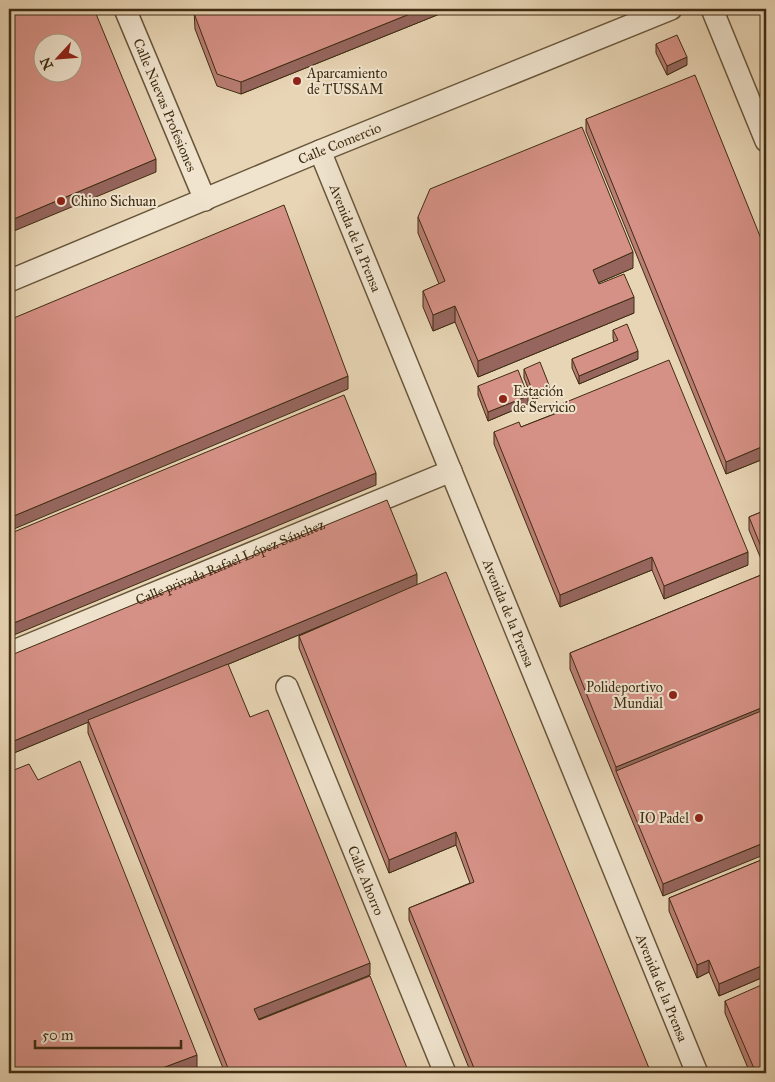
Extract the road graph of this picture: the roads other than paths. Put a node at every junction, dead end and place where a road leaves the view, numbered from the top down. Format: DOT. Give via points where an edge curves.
graph roads {
  1 [pos="125,9"];
  2 [pos="671,9"];
  3 [pos="712,9"];
  4 [pos="766,141"];
  5 [pos="320,151"];
  6 [pos="205,200"];
  7 [pos="9,281"];
  8 [pos="451,471"];
  9 [pos="9,653"];
  10 [pos="287,687"];
  11 [pos="445,1073"];
  12 [pos="698,1073"];
  1 -- 6 [label="street, Calle Nuevas Profesiones"];
  2 -- 5 [label="street, Calle Comercio"];
  3 -- 4 [label="street"];
  5 -- 6 [label="street, Calle Comercio"];
  5 -- 8 [label="street, Avenida de la Prensa"];
  6 -- 7 [label="street, Calle Comercio"];
  8 -- 9 [label="street, Calle privada Rafael López Sánchez"];
  8 -- 12 [label="street, Avenida de la Prensa"];
  10 -- 11 [label="street, Calle Ahorro"];
}
